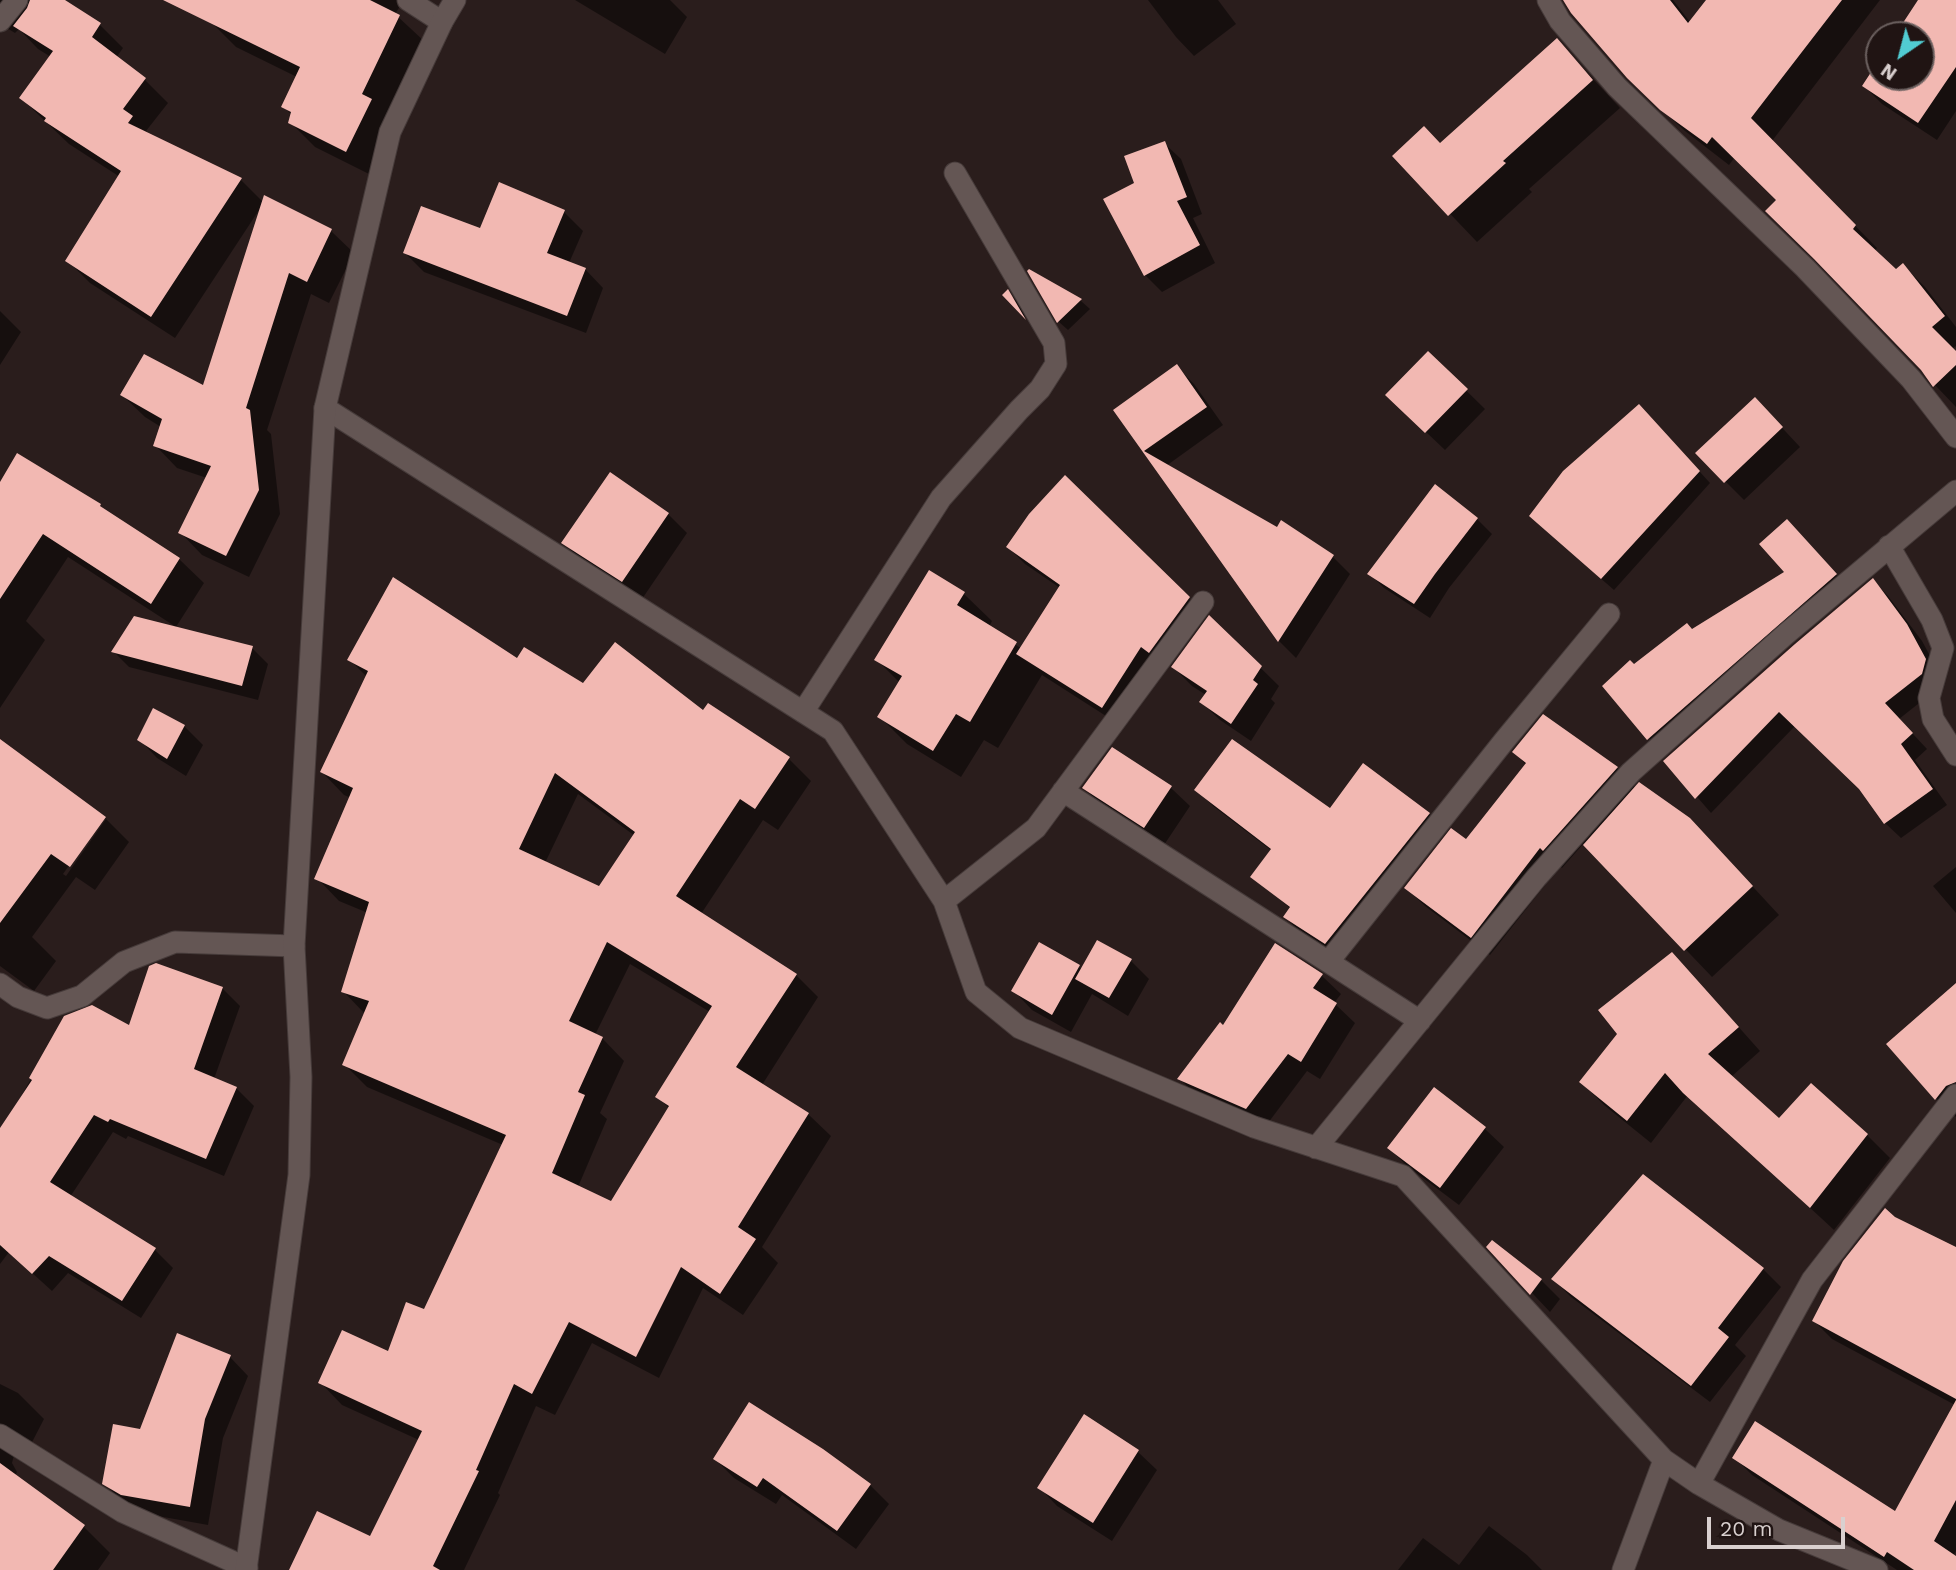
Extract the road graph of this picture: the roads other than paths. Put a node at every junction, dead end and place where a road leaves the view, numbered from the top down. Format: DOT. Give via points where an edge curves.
graph roads {
  1 [pos="17,0"];
  2 [pos="408,0"];
  3 [pos="455,0"];
  4 [pos="1548,0"];
  5 [pos="0,21"];
  6 [pos="442,22"];
  7 [pos="955,173"];
  8 [pos="325,408"];
  9 [pos="1956,437"];
  10 [pos="1956,491"];
  11 [pos="1889,546"];
  12 [pos="1203,603"];
  13 [pos="1609,614"];
  14 [pos="803,712"];
  15 [pos="1956,755"];
  16 [pos="1063,791"];
  17 [pos="944,901"];
  18 [pos="294,946"];
  19 [pos="1329,961"];
  20 [pos="0,984"];
  21 [pos="1420,1021"];
  22 [pos="1956,1095"];
  23 [pos="1316,1148"];
  24 [pos="0,1435"];
  25 [pos="1664,1460"];
  26 [pos="1699,1484"];
  27 [pos="246,1569"];
  28 [pos="1623,1570"];
  29 [pos="1877,1570"];
  1 -- 5 [label="street"];
  2 -- 6 [label="street"];
  3 -- 6 [label="street"];
  4 -- 9 [label="street" via="1560,21 1617,87 1805,268 1911,379"];
  6 -- 8 [label="street" via="390,132"];
  7 -- 14 [label="street" via="1054,344 1056,364 1040,389 941,498"];
  8 -- 14 [label="street"];
  8 -- 18 [label="street"];
  10 -- 11 [label="street"];
  11 -- 15 [label="street" via="1943,648 1929,698 1933,719"];
  11 -- 21 [label="street" via="1631,772 1536,878"];
  12 -- 16 [label="street"];
  13 -- 19 [label="street"];
  14 -- 17 [label="street" via="833,732"];
  16 -- 17 [label="street" via="1036,828"];
  16 -- 19 [label="street"];
  17 -- 23 [label="street" via="976,992 1020,1028 1254,1127"];
  18 -- 20 [label="street" via="175,942 124,962 82,996 47,1008"];
  18 -- 27 [label="street" via="301,1077 299,1175"];
  19 -- 21 [label="street"];
  21 -- 23 [label="street"];
  22 -- 26 [label="street" via="1812,1280"];
  23 -- 25 [label="street" via="1403,1176"];
  24 -- 27 [label="street" via="123,1512"];
  25 -- 26 [label="street"];
  25 -- 28 [label="street"];
  26 -- 29 [label="street" via="1779,1530"];
}
